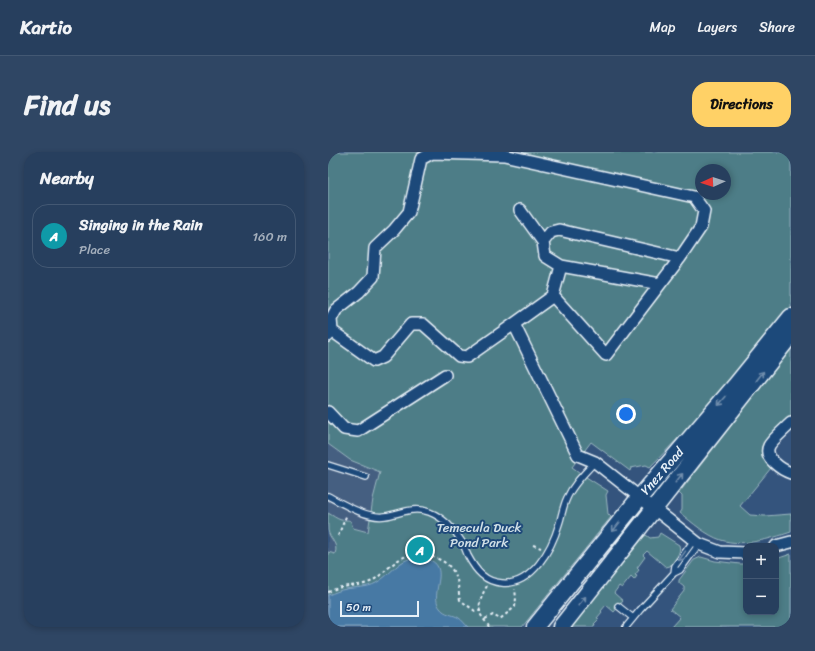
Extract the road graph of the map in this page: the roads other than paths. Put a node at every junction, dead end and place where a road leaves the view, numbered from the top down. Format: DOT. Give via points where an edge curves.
graph roads {
  1 [pos="520,210"];
  2 [pos="543,242"];
  3 [pos="680,258"];
  4 [pos="561,266"];
  5 [pos="660,284"];
  6 [pos="554,296"];
  7 [pos="791,317"];
  8 [pos="514,324"];
  9 [pos="330,333"];
  10 [pos="791,335"];
  11 [pos="445,375"];
  12 [pos="328,412"];
  13 [pos="791,423"];
  14 [pos="595,462"];
  15 [pos="328,465"];
  16 [pos="791,473"];
  17 [pos="366,477"];
  18 [pos="328,496"];
  19 [pos="640,497"];
  20 [pos="655,508"];
  21 [pos="697,542"];
  22 [pos="791,542"];
  23 [pos="779,545"];
  24 [pos="743,553"];
  25 [pos="567,588"];
  26 [pos="618,606"];
  27 [pos="633,618"];
  28 [pos="535,627"];
  29 [pos="546,627"];
  30 [pos="561,627"];
  31 [pos="626,627"];
  1 -- 2 [label="street"];
  2 -- 3 [label="street" via="551,232 559,230"];
  2 -- 4 [label="street" via="545,256"];
  3 -- 5 [label="street"];
  3 -- 9 [label="street" via="701,227 704,210 694,197 504,155 432,153 421,159 409,212 375,248 373,276 359,292 336,310 331,319"];
  4 -- 5 [label="street"];
  4 -- 6 [label="street"];
  5 -- 6 [label="street" via="606,355"];
  6 -- 8 [label="street"];
  7 -- 19 [label="main road, Ynez Road, one-way" via="736,386"];
  8 -- 9 [label="street" via="467,357 460,356 423,324 412,324 383,357 374,362"];
  8 -- 14 [label="street" via="578,455"];
  20 -- 10 [label="main road, Ynez Road, one-way"];
  11 -- 12 [label="street" via="358,431 344,429"];
  13 -- 16 [label="street" via="769,446 768,453 770,458"];
  14 -- 18 [label="lane" via="574,485 567,497 559,524 544,557 535,569 525,576 505,584 483,577 454,530 429,512 414,510 384,517 370,516"];
  14 -- 19 [label="street"];
  15 -- 17 [label="lane"];
  19 -- 20 [label="street"];
  19 -- 25 [label="main road, Ynez Road, one-way"];
  20 -- 21 [label="street"];
  30 -- 20 [label="main road, Ynez Road, one-way"];
  21 -- 24 [label="street" via="720,552"];
  21 -- 27 [label="lane" via="675,566 674,573"];
  22 -- 23 [label="street"];
  25 -- 28 [label="main road, Ynez Road"];
  25 -- 29 [label="main road" via="562,606"];
  26 -- 27 [label="lane"];
  27 -- 31 [label="lane"];
}
